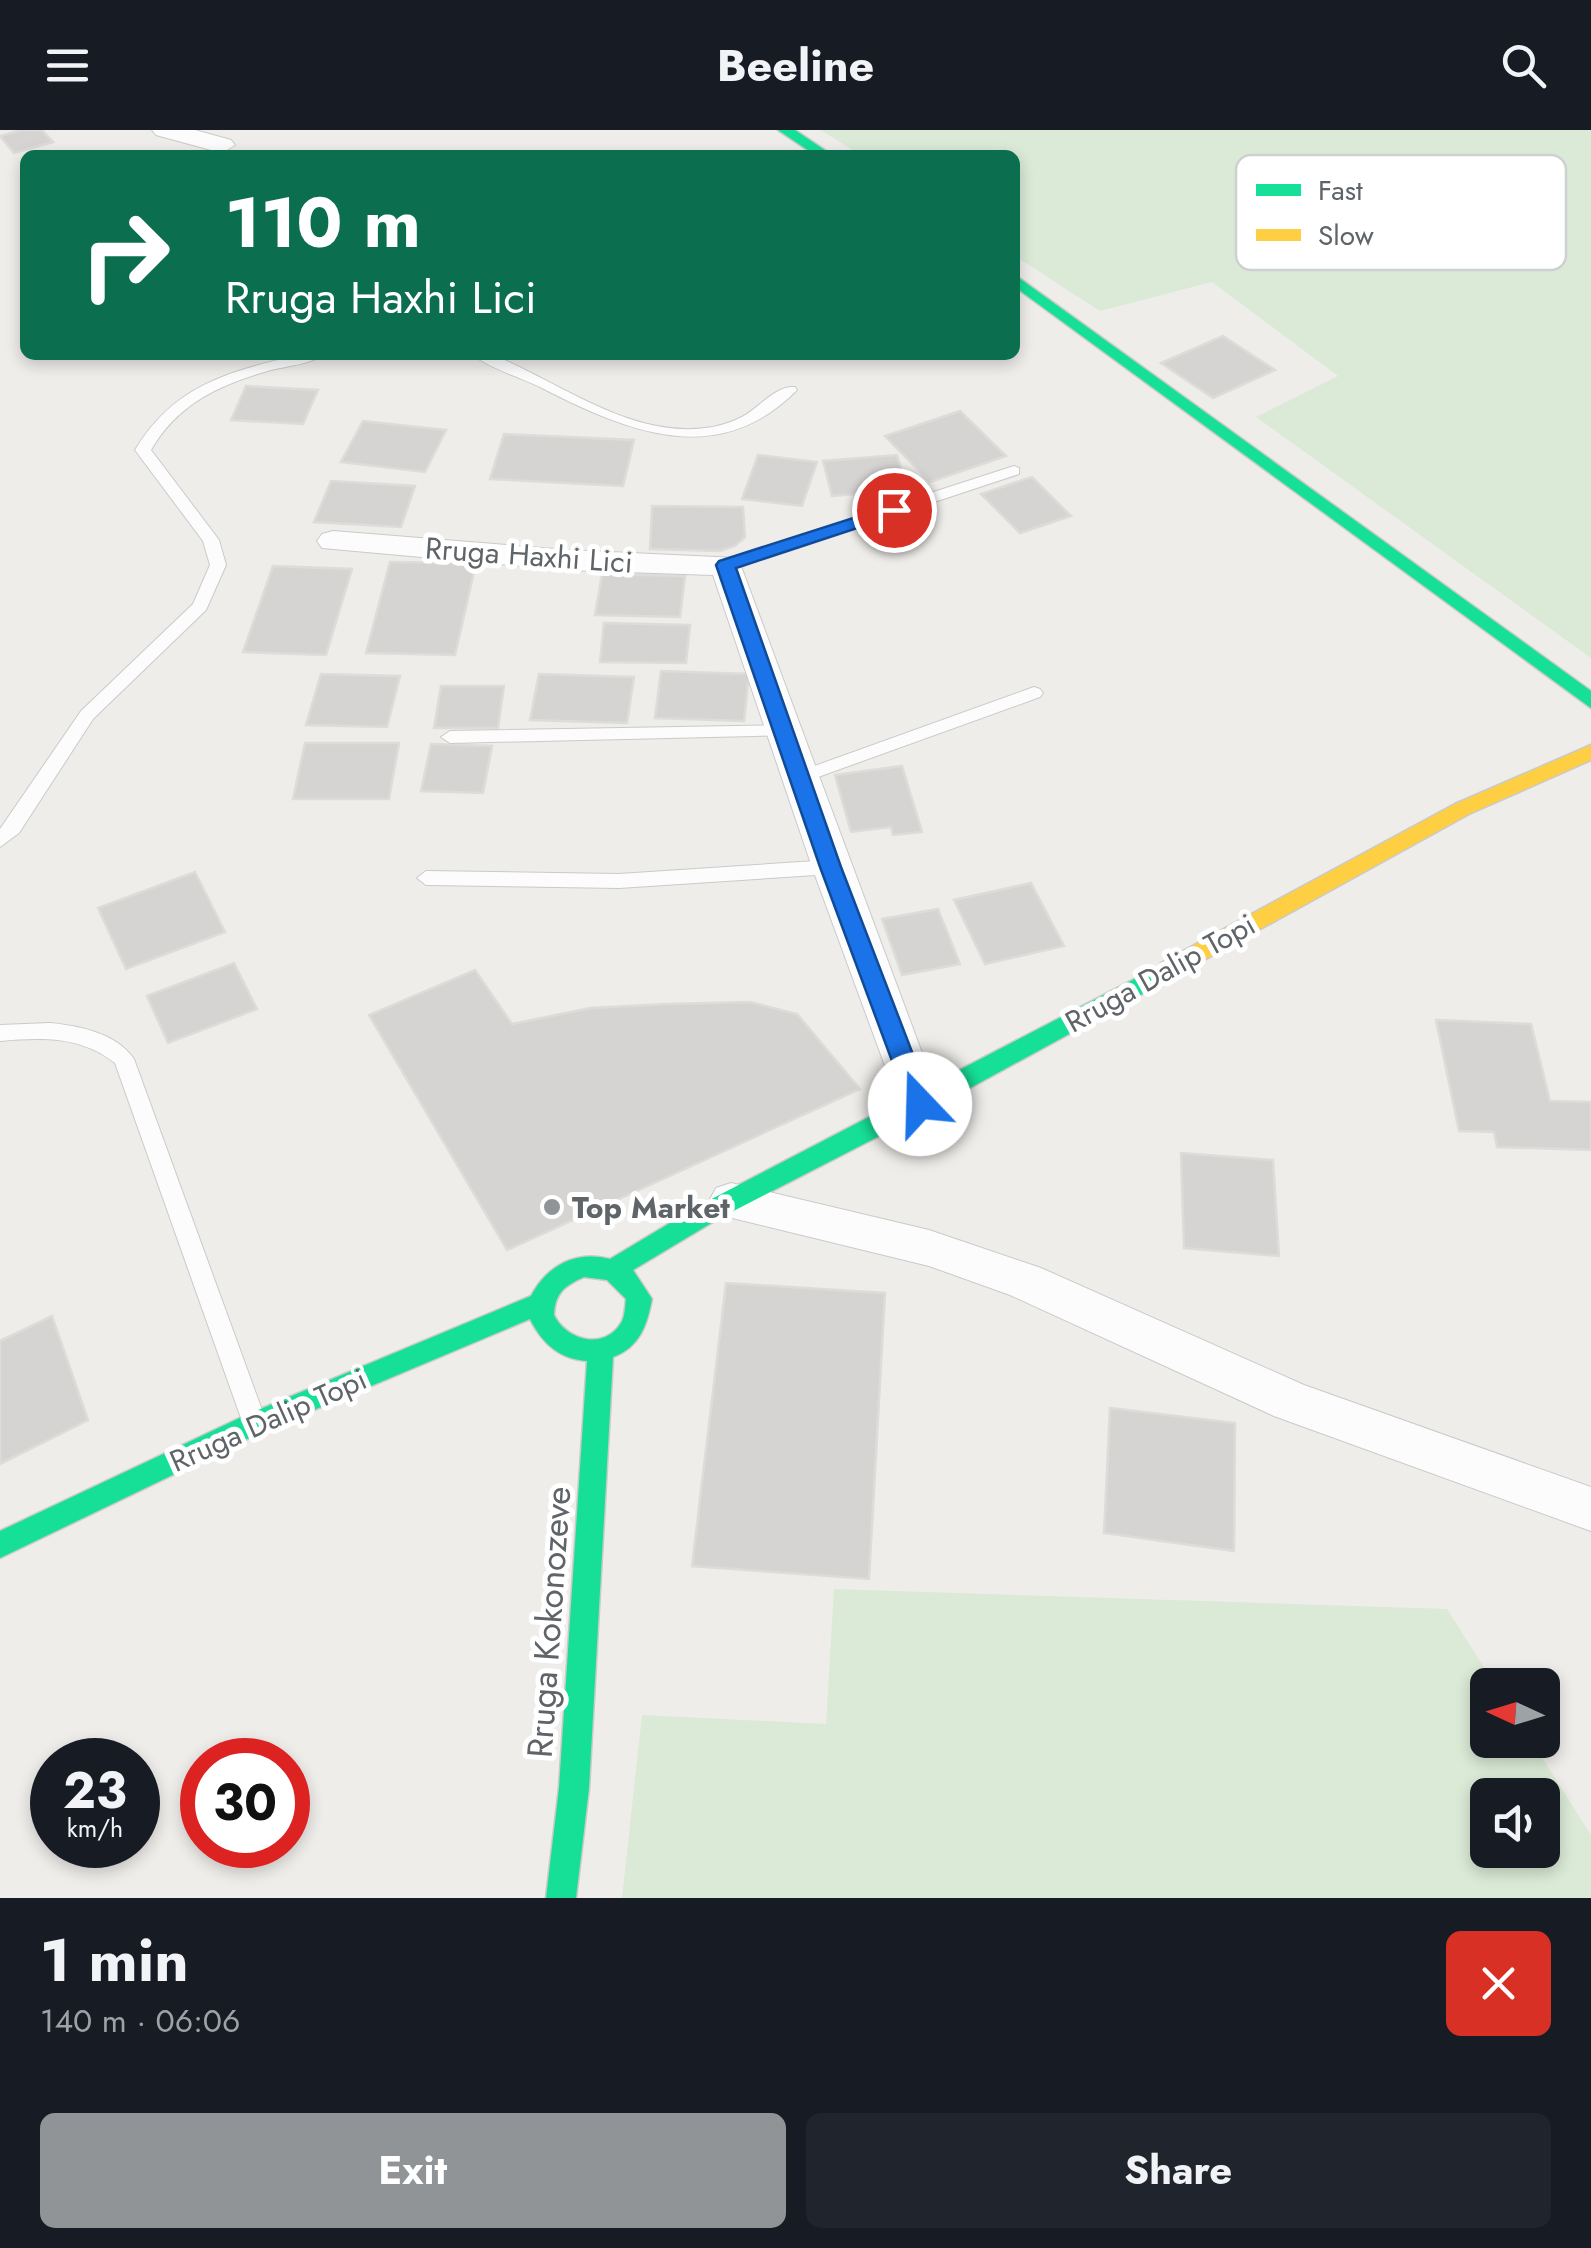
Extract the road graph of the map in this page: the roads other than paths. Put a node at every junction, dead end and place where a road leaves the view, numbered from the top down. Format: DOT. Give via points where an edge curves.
graph roads {
  1 [pos="165,130"];
  2 [pos="784,130"];
  3 [pos="222,145"];
  4 [pos="816,150"];
  5 [pos="1020,284"];
  6 [pos="298,360"];
  7 [pos="491,360"];
  8 [pos="790,390"];
  9 [pos="1014,471"];
  10 [pos="334,541"];
  11 [pos="726,565"];
  12 [pos="1034,693"];
  13 [pos="1591,701"];
  14 [pos="785,731"];
  15 [pos="450,738"];
  16 [pos="1591,752"];
  17 [pos="800,776"];
  18 [pos="0,840"];
  19 [pos="830,867"];
  20 [pos="426,878"];
  21 [pos="0,1032"];
  22 [pos="920,1104"];
  23 [pos="731,1201"];
  24 [pos="614,1270"];
  25 [pos="540,1303"];
  26 [pos="600,1350"];
  27 [pos="255,1423"];
  28 [pos="1591,1509"];
  29 [pos="0,1545"];
  30 [pos="561,1898"];
  1 -- 3 [label="street"];
  2 -- 4 [label="street"];
  5 -- 13 [label="street"];
  6 -- 18 [label="lane" via="210,384 155,424 143,450 211,540 218,565 200,606 87,716"];
  7 -- 8 [label="lane" via="657,432 702,434 741,424"];
  9 -- 11 [label="lane, Rruga Haxhi Lici"];
  10 -- 11 [label="street, Rruga Haxhi Lici"];
  11 -- 14 [label="street"];
  12 -- 17 [label="lane"];
  14 -- 15 [label="lane"];
  14 -- 17 [label="street"];
  16 -- 22 [label="street, Rruga Dalip Topi" via="1462,808"];
  17 -- 19 [label="street"];
  19 -- 20 [label="lane" via="620,880"];
  19 -- 22 [label="street"];
  21 -- 27 [label="lane" via="82,1035 124,1060"];
  22 -- 23 [label="street, Rruga Dalip Topi"];
  23 -- 24 [label="street, Rruga Dalip Topi"];
  23 -- 28 [label="street" via="929,1248 1026,1281 1290,1401"];
  24 -- 25 [label="street" via="573,1269 552,1282"];
  24 -- 26 [label="street" via="637,1292 638,1315 626,1337"];
  25 -- 26 [label="street" via="543,1327 560,1345"];
  25 -- 27 [label="street, Rruga Dalip Topi"];
  26 -- 30 [label="street, Rruga Kokonozeve" via="574,1788"];
  27 -- 29 [label="street, Rruga Dalip Topi"];
}
